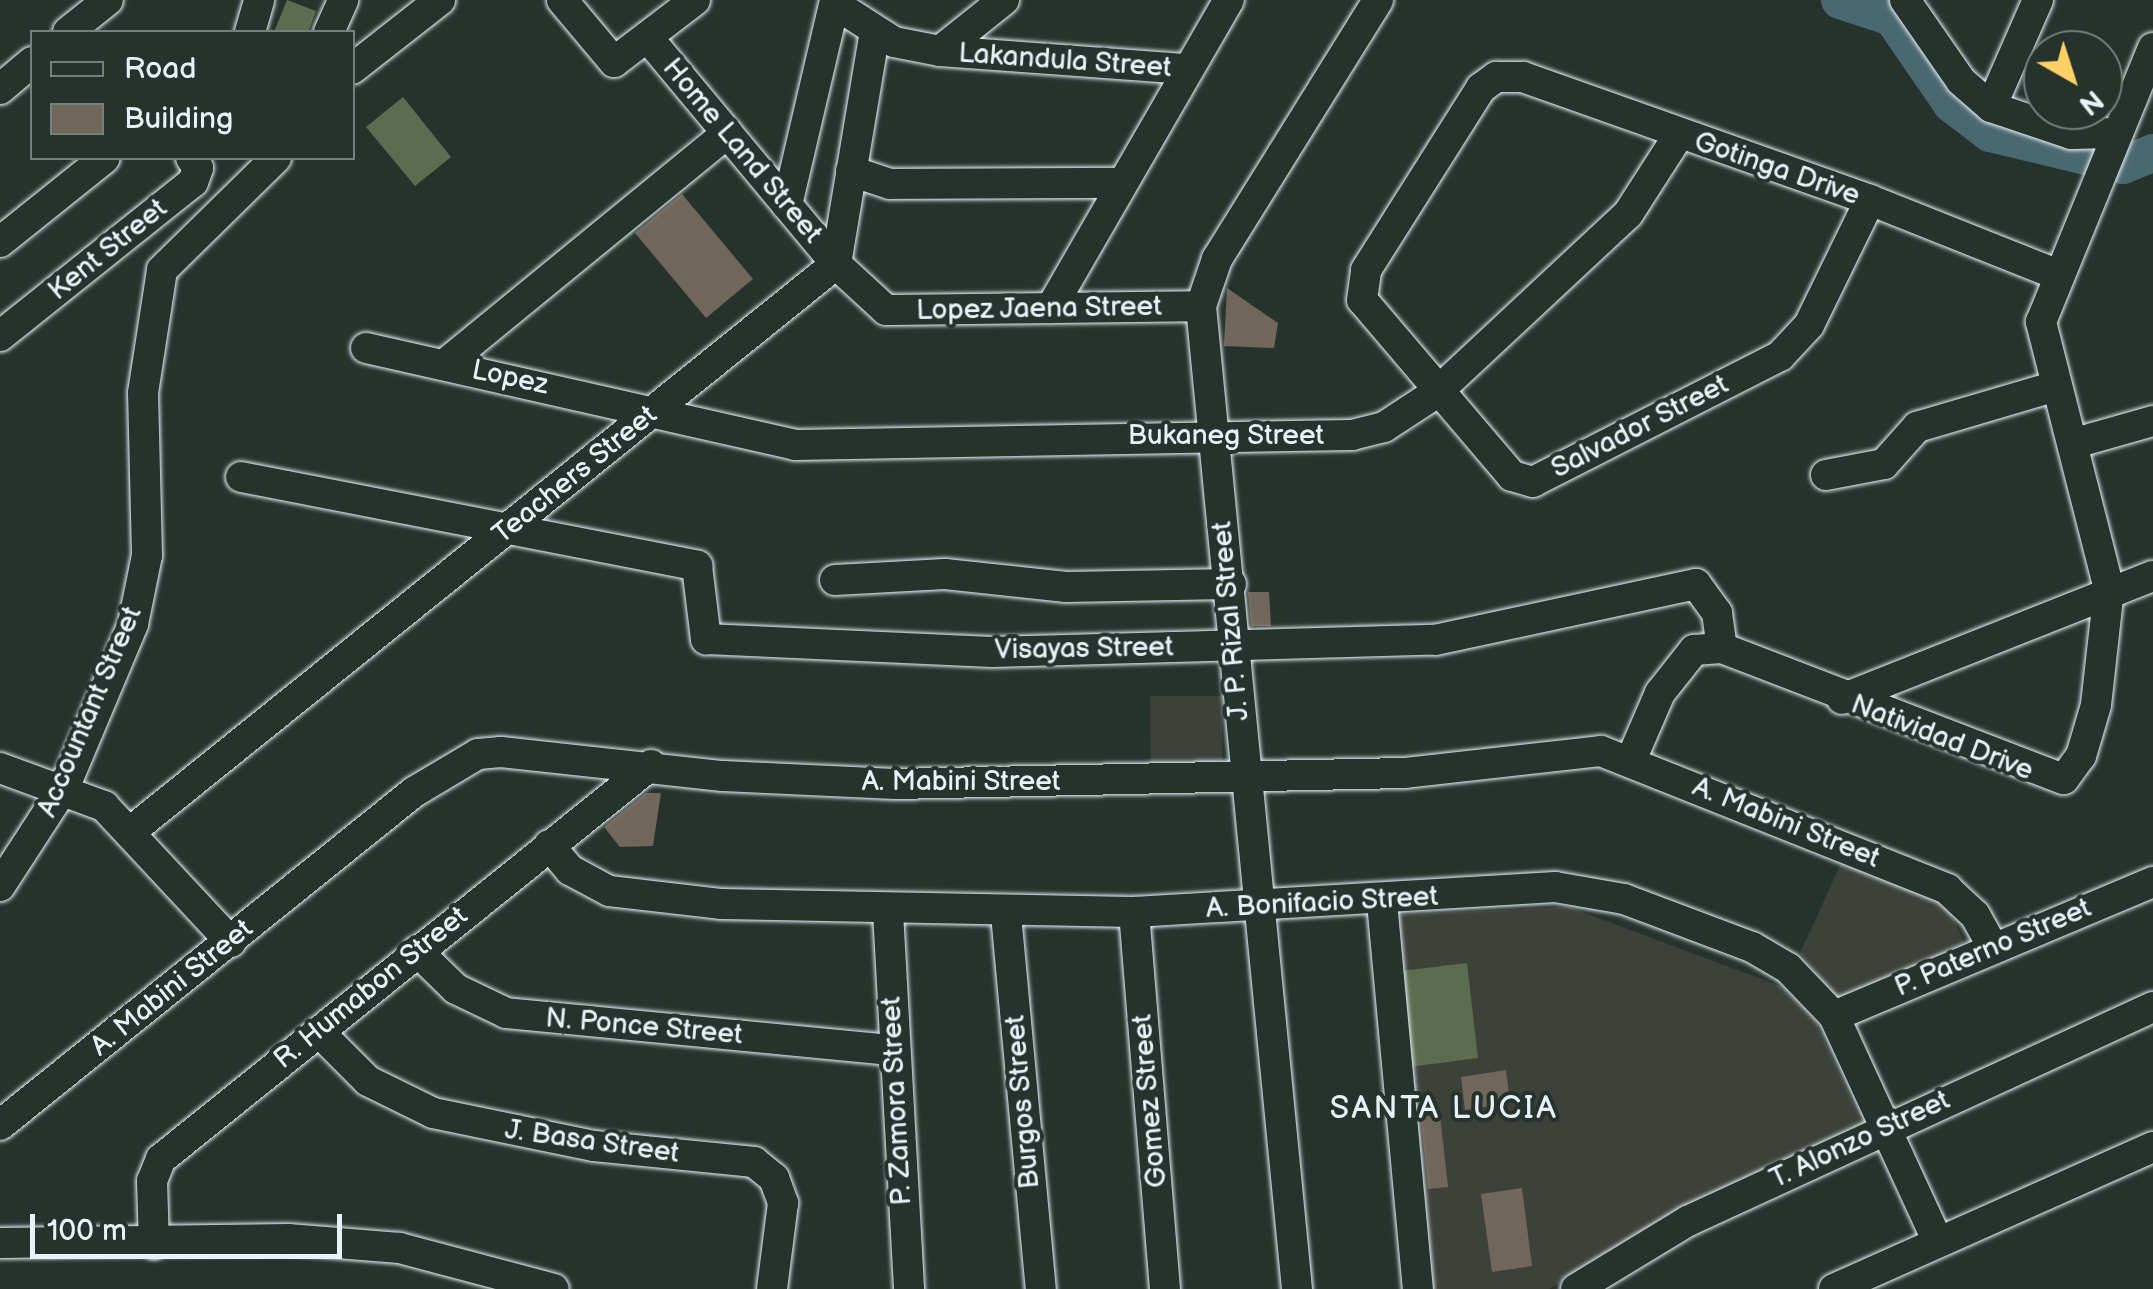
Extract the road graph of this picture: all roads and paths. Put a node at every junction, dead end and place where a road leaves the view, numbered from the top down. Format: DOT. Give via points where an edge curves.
graph roads {
  1 [pos="108,0"];
  2 [pos="259,0"];
  3 [pos="343,0"];
  4 [pos="440,0"];
  5 [pos="562,0"];
  6 [pos="695,0"];
  7 [pos="1002,0"];
  8 [pos="1229,0"];
  9 [pos="1378,0"];
  10 [pos="1905,0"];
  11 [pos="2038,0"];
  12 [pos="835,2"];
  13 [pos="70,30"];
  14 [pos="251,30"];
  15 [pos="330,30"];
  16 [pos="874,32"];
  17 [pos="648,38"];
  18 [pos="2153,48"];
  19 [pos="940,51"];
  20 [pos="30,64"];
  21 [pos="355,67"];
  22 [pos="1187,70"];
  23 [pos="1496,77"];
  24 [pos="0,89"];
  25 [pos="1990,107"];
  26 [pos="726,132"];
  27 [pos="1678,136"];
  28 [pos="2114,141"];
  29 [pos="102,160"];
  30 [pos="192,160"];
  31 [pos="274,160"];
  32 [pos="851,171"];
  33 [pos="1118,183"];
  34 [pos="1870,200"];
  35 [pos="787,206"];
  36 [pos="0,242"];
  37 [pos="836,264"];
  38 [pos="2056,274"];
  39 [pos="1201,306"];
  40 [pos="1051,308"];
  41 [pos="0,336"];
  42 [pos="366,348"];
  43 [pos="444,364"];
  44 [pos="2054,388"];
  45 [pos="1436,393"];
  46 [pos="653,411"];
  47 [pos="2153,421"];
  48 [pos="1212,434"];
  49 [pos="2075,443"];
  50 [pos="1826,475"];
  51 [pos="241,477"];
  52 [pos="507,531"];
  53 [pos="2153,576"];
  54 [pos="835,580"];
  55 [pos="1231,584"];
  56 [pos="2109,590"];
  57 [pos="1234,645"];
  58 [pos="1722,648"];
  59 [pos="1842,698"];
  60 [pos="1631,760"];
  61 [pos="650,765"];
  62 [pos="0,768"];
  63 [pos="1242,780"];
  64 [pos="64,786"];
  65 [pos="130,832"];
  66 [pos="549,844"];
  67 [pos="2153,882"];
  68 [pos="0,886"];
  69 [pos="1382,902"];
  70 [pos="1263,909"];
  71 [pos="888,912"];
  72 [pos="1134,912"];
  73 [pos="1006,914"];
  74 [pos="230,942"];
  75 [pos="1994,948"];
  76 [pos="417,951"];
  77 [pos="2153,1007"];
  78 [pos="1834,1016"];
  79 [pos="319,1032"];
  80 [pos="892,1050"];
  81 [pos="0,1125"];
  82 [pos="1886,1126"];
  83 [pos="2153,1147"];
  84 [pos="1936,1238"];
  85 [pos="0,1244"];
  86 [pos="154,1244"];
  87 [pos="554,1289"];
  88 [pos="772,1289"];
  89 [pos="909,1289"];
  90 [pos="1041,1289"];
  91 [pos="1165,1289"];
  92 [pos="1297,1289"];
  93 [pos="1418,1289"];
  94 [pos="1576,1289"];
  95 [pos="1834,1289"];
  1 -- 13 [label="street"];
  2 -- 14 [label="street"];
  3 -- 15 [label="street"];
  4 -- 21 [label="street"];
  5 -- 17 [label="street" via="614,62"];
  6 -- 17 [label="street"];
  7 -- 19 [label="street"];
  8 -- 22 [label="street"];
  9 -- 39 [label="street, J. P. Rizal Street" via="1217,259"];
  10 -- 25 [label="street" via="1961,81"];
  11 -- 25 [label="street"];
  12 -- 16 [label="street, Lakandula Street"];
  12 -- 35 [label="street"];
  16 -- 19 [label="street, Lakandula Street"];
  16 -- 32 [label="street"];
  17 -- 26 [label="street, Home Land Street"];
  18 -- 28 [label="street, Natividad Drive"];
  19 -- 22 [label="street, Lakandula Street"];
  20 -- 24 [label="street"];
  22 -- 33 [label="street"];
  23 -- 27 [label="street, Gotinga Drive" via="1523,78"];
  23 -- 45 [label="street, Salvador Street" via="1481,88 1366,270 1369,316"];
  25 -- 28 [label="street"];
  26 -- 35 [label="street, Home Land Street"];
  26 -- 43 [label="street"];
  27 -- 34 [label="street, Gotinga Drive"];
  27 -- 45 [label="street, Bukaneg Street" via="1628,214"];
  28 -- 38 [label="street, Natividad Drive"];
  29 -- 36 [label="street"];
  30 -- 41 [label="street, Kent Street" via="198,168 193,182"];
  31 -- 64 [label="street, Accountant Street" via="162,270 140,439 142,589"];
  32 -- 33 [label="street" via="890,184"];
  32 -- 37 [label="street"];
  33 -- 40 [label="street"];
  34 -- 38 [label="street, Gotinga Drive"];
  34 -- 45 [label="street, Salvador Street" via="1808,324 1780,356 1533,482 1512,476"];
  35 -- 37 [label="street, Home Land Street"];
  37 -- 40 [label="street, Lopez Jaena Street" via="886,310"];
  37 -- 46 [label="street, Teachers Street"];
  38 -- 44 [label="street, Natividad Drive" via="2041,322"];
  39 -- 40 [label="street, Lopez Jaena Street"];
  39 -- 48 [label="street, J. P. Rizal Street"];
  42 -- 43 [label="street, Lopez"];
  43 -- 46 [label="street, Lopez"];
  44 -- 49 [label="street, Natividad Drive"];
  44 -- 50 [label="street" via="1916,428 1891,460"];
  45 -- 48 [label="street, Bukaneg Street" via="1384,427 1352,435"];
  46 -- 48 [label="street, Bukaneg Street" via="795,445"];
  46 -- 52 [label="street, Teachers Street"];
  47 -- 49 [label="street"];
  48 -- 55 [label="street, J. P. Rizal Street"];
  49 -- 56 [label="street, Natividad Drive"];
  51 -- 52 [label="street"];
  52 -- 57 [label="street, Visayas Street" via="700,570 706,639 992,652"];
  52 -- 65 [label="street, Teachers Street"];
  53 -- 56 [label="street"];
  54 -- 55 [label="street" via="945,574 1066,587"];
  55 -- 57 [label="street, J. P. Rizal Street"];
  56 -- 59 [label="street"];
  56 -- 59 [label="street, Natividad Drive" via="2096,705 2080,756 2064,779"];
  57 -- 58 [label="street, Visayas Street" via="1435,640 1696,584 1716,614"];
  57 -- 63 [label="street, J. P. Rizal Street"];
  58 -- 59 [label="street, Natividad Drive"];
  58 -- 60 [label="street" via="1694,650 1660,693"];
  60 -- 63 [label="street, A. Mabini Street" via="1600,752"];
  60 -- 75 [label="street, A. Mabini Street" via="1947,889"];
  61 -- 63 [label="street, A. Mabini Street" via="895,784"];
  61 -- 66 [label="street, R. Humabon Street"];
  61 -- 74 [label="street, A. Mabini Street" via="478,754 414,792"];
  62 -- 64 [label="street"];
  63 -- 70 [label="street, J. P. Rizal Street"];
  64 -- 65 [label="street" via="104,806"];
  64 -- 68 [label="street, Accountant Street"];
  65 -- 74 [label="street"];
  66 -- 71 [label="street, A. Bonifacio Street" via="592,884 631,896"];
  66 -- 76 [label="street, R. Humabon Street"];
  67 -- 75 [label="street, P. Paterno Street"];
  69 -- 70 [label="street, A. Bonifacio Street"];
  69 -- 78 [label="street, A. Bonifacio Street" via="1556,887 1624,899 1752,947 1788,968"];
  69 -- 93 [label="street"];
  70 -- 72 [label="street, A. Bonifacio Street"];
  70 -- 92 [label="street, J. P. Rizal Street"];
  71 -- 73 [label="street, A. Bonifacio Street"];
  71 -- 80 [label="street, P. Zamora Street"];
  72 -- 73 [label="street, A. Bonifacio Street"];
  72 -- 91 [label="street, Gomez Street"];
  73 -- 90 [label="street, Burgos Street"];
  74 -- 81 [label="street, A. Mabini Street"];
  75 -- 78 [label="street, P. Paterno Street"];
  76 -- 79 [label="street, R. Humabon Street"];
  76 -- 80 [label="street, N. Ponce Street" via="456,989 506,1013"];
  77 -- 82 [label="street, T. Alonzo Street"];
  78 -- 82 [label="street, A. Bonifacio Street"];
  79 -- 86 [label="street, R. Humabon Street" via="160,1159 152,1182"];
  79 -- 88 [label="street, J. Basa Street" via="368,1081 432,1113 594,1146 754,1162 774,1178 784,1203"];
  80 -- 89 [label="street, P. Zamora Street"];
  82 -- 84 [label="street, A. Bonifacio Street"];
  82 -- 94 [label="street, T. Alonzo Street" via="1688,1221"];
  83 -- 84 [label="street"];
  84 -- 95 [label="street"];
  85 -- 86 [label="street"];
  86 -- 87 [label="street" via="288,1238 400,1248"];
}
